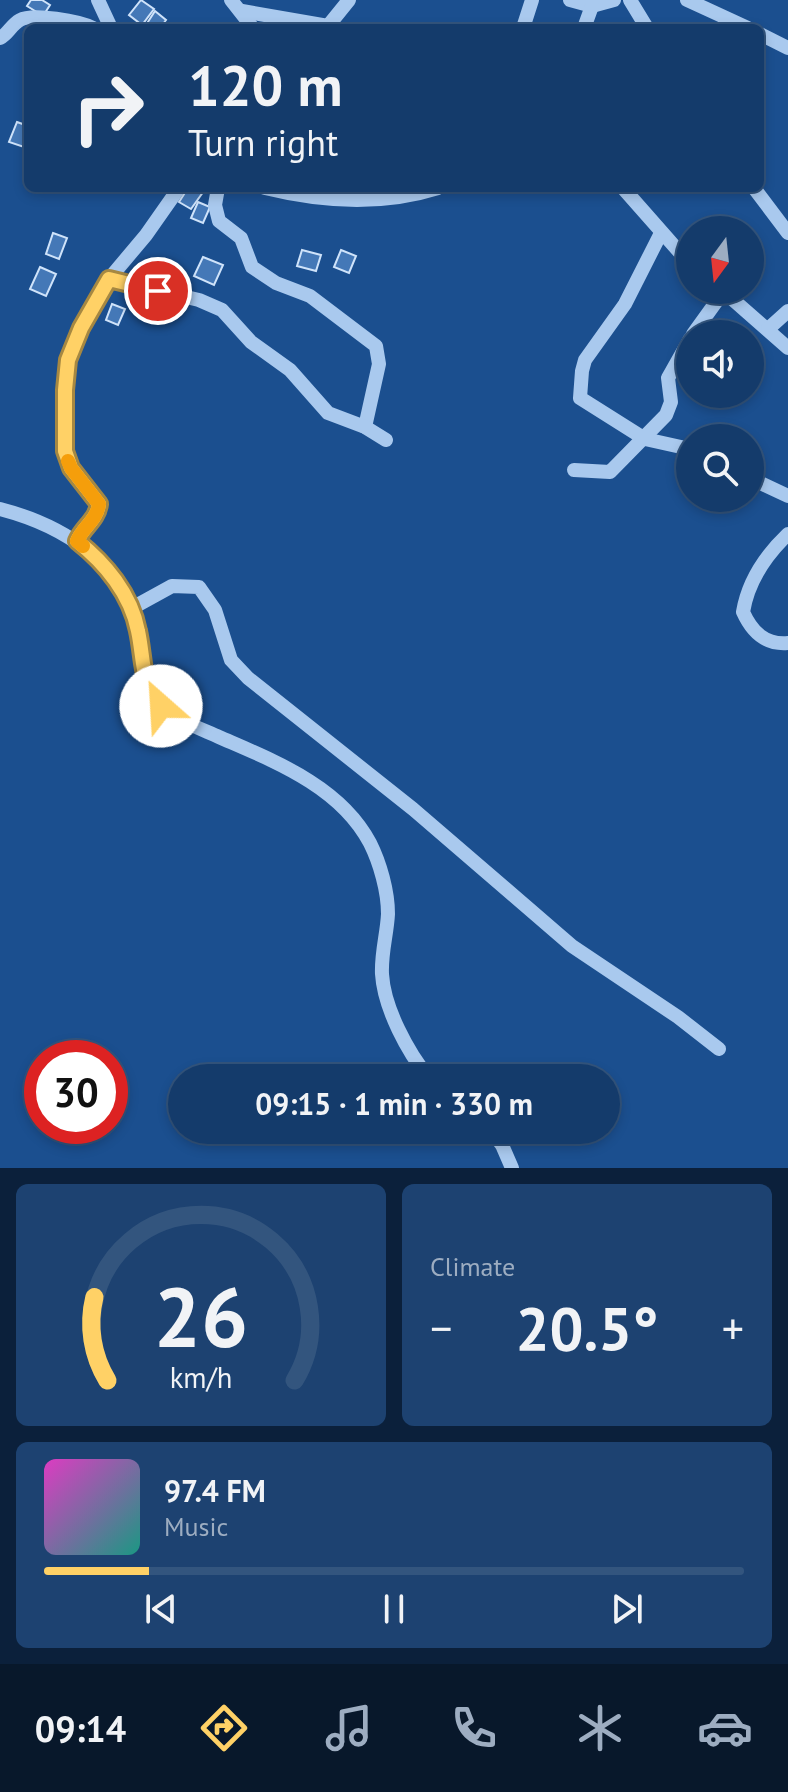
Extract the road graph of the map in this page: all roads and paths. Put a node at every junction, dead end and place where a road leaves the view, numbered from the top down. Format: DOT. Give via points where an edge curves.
graph roads {
  1 [pos="98,0"];
  2 [pos="231,0"];
  3 [pos="349,0"];
  4 [pos="532,0"];
  5 [pos="570,0"];
  6 [pos="614,0"];
  7 [pos="630,0"];
  8 [pos="687,0"];
  9 [pos="592,6"];
  10 [pos="242,11"];
  11 [pos="80,24"];
  12 [pos="109,24"];
  13 [pos="250,24"];
  14 [pos="317,24"];
  15 [pos="330,24"];
  16 [pos="524,24"];
  17 [pos="585,24"];
  18 [pos="645,24"];
  19 [pos="739,24"];
  20 [pos="764,36"];
  21 [pos="0,38"];
  22 [pos="788,48"];
  23 [pos="176,192"];
  24 [pos="217,192"];
  25 [pos="283,192"];
  26 [pos="410,192"];
  27 [pos="626,192"];
  28 [pos="757,192"];
  29 [pos="661,233"];
  30 [pos="788,233"];
  31 [pos="676,249"];
  32 [pos="109,279"];
  33 [pos="738,304"];
  34 [pos="788,311"];
  35 [pos="768,329"];
  36 [pos="788,348"];
  37 [pos="676,363"];
  38 [pos="365,427"];
  39 [pos="645,439"];
  40 [pos="386,440"];
  41 [pos="676,446"];
  42 [pos="574,470"];
  43 [pos="764,485"];
  44 [pos="788,496"];
  45 [pos="0,509"];
  46 [pos="788,534"];
  47 [pos="77,541"];
  48 [pos="132,608"];
  49 [pos="788,643"];
  50 [pos="719,1049"];
  51 [pos="419,1064"];
  52 [pos="501,1144"];
  53 [pos="512,1168"];
  1 -- 12 [label="street"];
  2 -- 10 [label="street"];
  3 -- 15 [label="street"];
  4 -- 16 [label="street"];
  5 -- 9 [label="street"];
  6 -- 9 [label="street"];
  7 -- 18 [label="street"];
  8 -- 19 [label="street"];
  9 -- 17 [label="street"];
  10 -- 13 [label="street"];
  10 -- 14 [label="street"];
  11 -- 21 [label="street" via="27,18"];
  20 -- 22 [label="street"];
  23 -- 32 [label="street"];
  24 -- 38 [label="street" via="219,221 241,238 257,273 310,296 376,346 379,364"];
  25 -- 26 [label="street" via="348,201"];
  27 -- 29 [label="street"];
  28 -- 30 [label="street"];
  29 -- 31 [label="street"];
  29 -- 39 [label="street" via="625,304 582,371 582,401"];
  32 -- 38 [label="street" via="222,310 251,342 290,370 328,413"];
  32 -- 47 [label="street" via="68,360 65,451 71,468 99,504 98,514"];
  33 -- 35 [label="street"];
  34 -- 35 [label="street"];
  35 -- 36 [label="street"];
  37 -- 39 [label="street" via="668,378 669,409"];
  38 -- 40 [label="street"];
  39 -- 41 [label="street"];
  39 -- 42 [label="street" via="610,472"];
  43 -- 44 [label="street"];
  45 -- 47 [label="street" via="40,521"];
  46 -- 49 [label="street" via="762,564 743,612 761,638"];
  47 -- 48 [label="street" via="109,572"];
  48 -- 50 [label="street" via="172,586 199,587 215,610 231,660 248,678 413,809 572,946"];
  48 -- 51 [label="street" via="146,682 161,706 299,775 322,790 363,832 386,899 383,984 404,1042"];
  52 -- 53 [label="street"];
}
